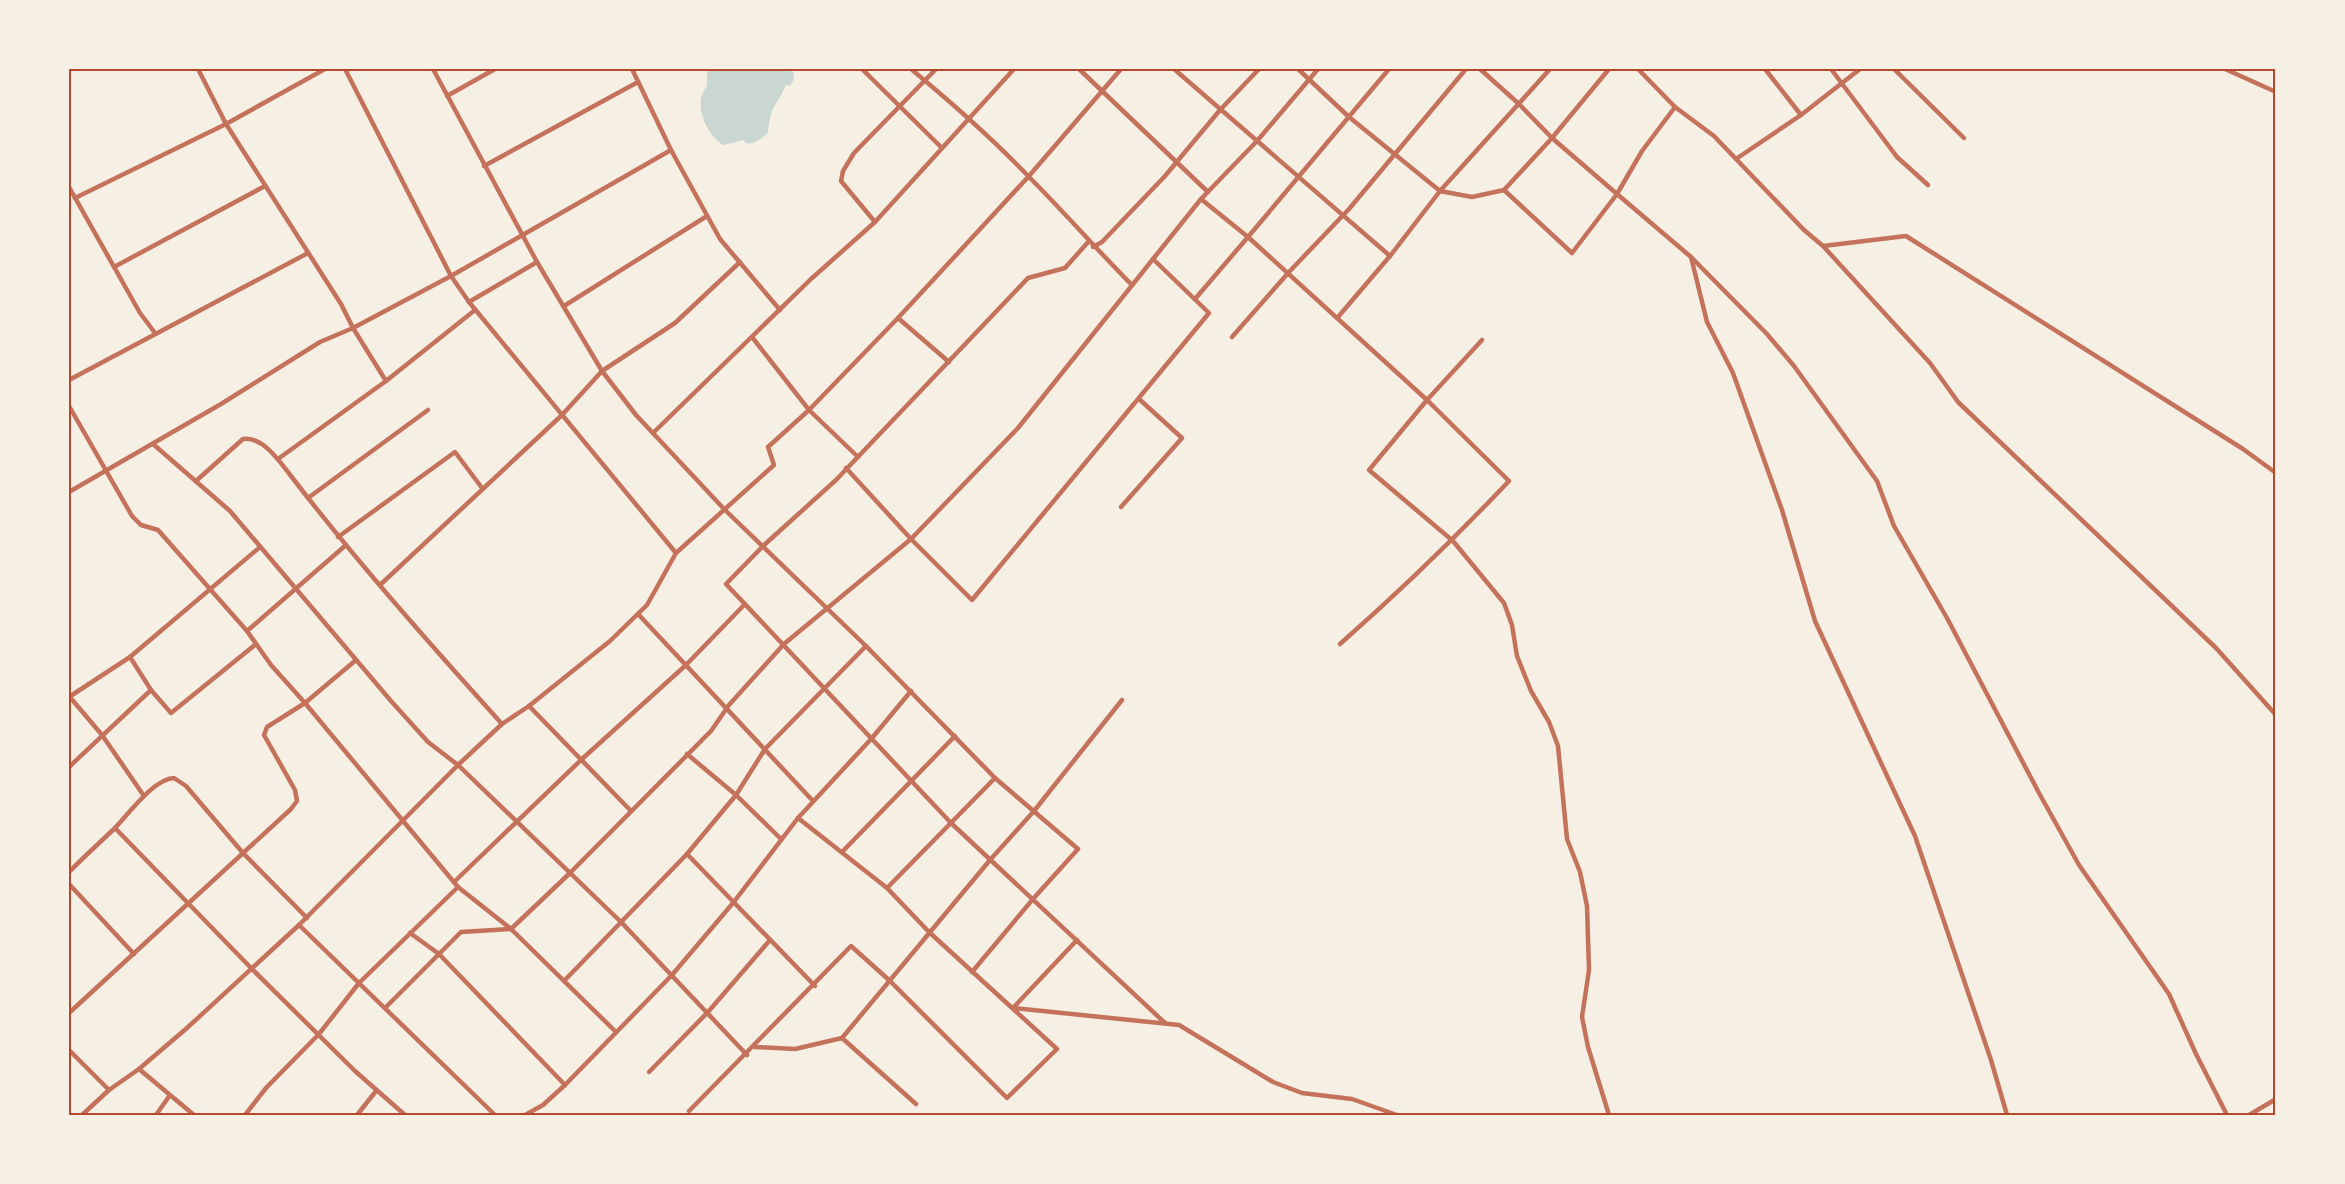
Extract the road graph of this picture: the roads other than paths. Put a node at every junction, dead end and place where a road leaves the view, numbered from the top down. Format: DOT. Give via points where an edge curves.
graph roads {
  1 [pos="198,69"];
  2 [pos="325,69"];
  3 [pos="345,69"];
  4 [pos="433,69"];
  5 [pos="495,69"];
  6 [pos="632,69"];
  7 [pos="862,69"];
  8 [pos="910,69"];
  9 [pos="936,69"];
  10 [pos="1014,69"];
  11 [pos="1079,69"];
  12 [pos="1121,69"];
  13 [pos="1174,69"];
  14 [pos="1259,69"];
  15 [pos="1298,69"];
  16 [pos="1318,69"];
  17 [pos="1389,69"];
  18 [pos="1466,69"];
  19 [pos="1480,69"];
  20 [pos="1550,69"];
  21 [pos="1609,69"];
  22 [pos="1638,69"];
  23 [pos="1765,69"];
  24 [pos="1831,69"];
  25 [pos="1860,69"];
  26 [pos="1894,69"];
  27 [pos="2225,69"];
  28 [pos="1308,78"];
  29 [pos="925,81"];
  30 [pos="638,82"];
  31 [pos="1843,83"];
  32 [pos="1101,92"];
  33 [pos="2276,92"];
  34 [pos="447,96"];
  35 [pos="1519,104"];
  36 [pos="1675,107"];
  37 [pos="900,108"];
  38 [pos="1220,110"];
  39 [pos="1802,115"];
  40 [pos="1349,117"];
  41 [pos="970,119"];
  42 [pos="226,124"];
  43 [pos="1552,138"];
  44 [pos="1964,138"];
  45 [pos="1257,141"];
  46 [pos="942,148"];
  47 [pos="671,150"];
  48 [pos="1396,154"];
  49 [pos="1736,159"];
  50 [pos="1177,161"];
  51 [pos="484,166"];
  52 [pos="1029,176"];
  53 [pos="1299,177"];
  54 [pos="1928,185"];
  55 [pos="265,186"];
  56 [pos="69,188"];
  57 [pos="1504,190"];
  58 [pos="1440,191"];
  59 [pos="1208,192"];
  60 [pos="1617,194"];
  61 [pos="75,198"];
  62 [pos="1202,199"];
  63 [pos="1343,215"];
  64 [pos="707,216"];
  65 [pos="875,222"];
  66 [pos="523,236"];
  67 [pos="1248,237"];
  68 [pos="1089,241"];
  69 [pos="1823,246"];
  70 [pos="1093,247"];
  71 [pos="308,253"];
  72 [pos="1390,256"];
  73 [pos="1691,257"];
  74 [pos="1153,259"];
  75 [pos="537,262"];
  76 [pos="740,262"];
  77 [pos="114,267"];
  78 [pos="1288,272"];
  79 [pos="451,276"];
  80 [pos="1132,285"];
  81 [pos="1195,299"];
  82 [pos="470,302"];
  83 [pos="564,306"];
  84 [pos="475,309"];
  85 [pos="780,310"];
  86 [pos="1338,317"];
  87 [pos="898,318"];
  88 [pos="352,328"];
  89 [pos="155,333"];
  90 [pos="752,337"];
  91 [pos="1232,337"];
  92 [pos="1482,340"];
  93 [pos="949,362"];
  94 [pos="602,371"];
  95 [pos="69,380"];
  96 [pos="386,381"];
  97 [pos="1139,399"];
  98 [pos="1427,400"];
  99 [pos="69,406"];
  100 [pos="428,410"];
  101 [pos="809,410"];
  102 [pos="562,415"];
  103 [pos="653,433"];
  104 [pos="153,444"];
  105 [pos="858,457"];
  106 [pos="278,459"];
  107 [pos="846,468"];
  108 [pos="105,471"];
  109 [pos="2276,473"];
  110 [pos="196,481"];
  111 [pos="482,488"];
  112 [pos="69,492"];
  113 [pos="308,498"];
  114 [pos="1121,507"];
  115 [pos="725,510"];
  116 [pos="338,537"];
  117 [pos="911,539"];
  118 [pos="1452,541"];
  119 [pos="346,545"];
  120 [pos="763,546"];
  121 [pos="260,547"];
  122 [pos="676,553"];
  123 [pos="380,585"];
  124 [pos="295,589"];
  125 [pos="210,590"];
  126 [pos="745,604"];
  127 [pos="827,609"];
  128 [pos="638,614"];
  129 [pos="247,631"];
  130 [pos="256,644"];
  131 [pos="784,644"];
  132 [pos="1340,644"];
  133 [pos="866,646"];
  134 [pos="130,657"];
  135 [pos="356,660"];
  136 [pos="686,665"];
  137 [pos="825,687"];
  138 [pos="151,690"];
  139 [pos="911,692"];
  140 [pos="69,697"];
  141 [pos="1122,700"];
  142 [pos="304,703"];
  143 [pos="529,706"];
  144 [pos="727,709"];
  145 [pos="2276,715"];
  146 [pos="502,724"];
  147 [pos="102,735"];
  148 [pos="955,736"];
  149 [pos="872,738"];
  150 [pos="765,749"];
  151 [pos="687,754"];
  152 [pos="582,759"];
  153 [pos="458,765"];
  154 [pos="69,767"];
  155 [pos="995,778"];
  156 [pos="911,781"];
  157 [pos="736,795"];
  158 [pos="144,796"];
  159 [pos="813,801"];
  160 [pos="631,811"];
  161 [pos="1035,811"];
  162 [pos="798,818"];
  163 [pos="404,820"];
  164 [pos="516,822"];
  165 [pos="951,823"];
  166 [pos="115,828"];
  167 [pos="781,839"];
  168 [pos="842,852"];
  169 [pos="243,853"];
  170 [pos="687,854"];
  171 [pos="990,860"];
  172 [pos="69,872"];
  173 [pos="570,873"];
  174 [pos="69,884"];
  175 [pos="456,884"];
  176 [pos="887,888"];
  177 [pos="1033,899"];
  178 [pos="733,903"];
  179 [pos="189,904"];
  180 [pos="307,918"];
  181 [pos="622,923"];
  182 [pos="300,925"];
  183 [pos="511,929"];
  184 [pos="928,932"];
  185 [pos="410,933"];
  186 [pos="771,940"];
  187 [pos="1077,940"];
  188 [pos="134,954"];
  189 [pos="439,954"];
  190 [pos="252,969"];
  191 [pos="972,972"];
  192 [pos="672,975"];
  193 [pos="889,980"];
  194 [pos="564,981"];
  195 [pos="359,983"];
  196 [pos="814,986"];
  197 [pos="385,1008"];
  198 [pos="1013,1008"];
  199 [pos="69,1012"];
  200 [pos="708,1012"];
  201 [pos="1165,1023"];
  202 [pos="616,1032"];
  203 [pos="319,1034"];
  204 [pos="842,1038"];
  205 [pos="755,1047"];
  206 [pos="69,1050"];
  207 [pos="747,1055"];
  208 [pos="139,1069"];
  209 [pos="649,1072"];
  210 [pos="565,1085"];
  211 [pos="109,1090"];
  212 [pos="376,1091"];
  213 [pos="170,1095"];
  214 [pos="2276,1099"];
  215 [pos="916,1104"];
  216 [pos="689,1111"];
  217 [pos="82,1115"];
  218 [pos="156,1115"];
  219 [pos="194,1115"];
  220 [pos="245,1115"];
  221 [pos="357,1115"];
  222 [pos="405,1115"];
  223 [pos="495,1115"];
  224 [pos="525,1115"];
  225 [pos="1397,1115"];
  226 [pos="1609,1115"];
  227 [pos="2007,1115"];
  228 [pos="2226,1115"];
  229 [pos="2249,1115"];
  1 -- 42 [label="street"];
  2 -- 42 [label="street"];
  3 -- 79 [label="street"];
  4 -- 34 [label="street"];
  5 -- 34 [label="street"];
  6 -- 30 [label="street"];
  7 -- 37 [label="street"];
  8 -- 29 [label="street"];
  9 -- 29 [label="street"];
  10 -- 41 [label="street"];
  11 -- 32 [label="street"];
  12 -- 32 [label="street"];
  13 -- 38 [label="street"];
  14 -- 38 [label="street"];
  15 -- 28 [label="street"];
  16 -- 28 [label="street"];
  17 -- 40 [label="street"];
  18 -- 48 [label="street"];
  19 -- 35 [label="street"];
  20 -- 35 [label="street"];
  21 -- 43 [label="street"];
  22 -- 36 [label="street"];
  23 -- 39 [label="street"];
  24 -- 31 [label="street"];
  25 -- 31 [label="street"];
  26 -- 44 [label="street"];
  27 -- 33 [label="street"];
  28 -- 40 [label="street"];
  28 -- 45 [label="street"];
  29 -- 37 [label="street"];
  29 -- 41 [label="street"];
  30 -- 47 [label="street"];
  30 -- 51 [label="street"];
  31 -- 39 [label="street"];
  31 -- 54 [label="street" via="1897,157"];
  32 -- 50 [label="street"];
  32 -- 52 [label="street"];
  34 -- 51 [label="street"];
  35 -- 43 [label="street"];
  35 -- 58 [label="street"];
  36 -- 49 [label="street" via="1714,136"];
  36 -- 60 [label="street" via="1642,151"];
  37 -- 46 [label="street"];
  37 -- 65 [label="street" via="854,153 840,181"];
  38 -- 45 [label="street"];
  38 -- 50 [label="street"];
  39 -- 49 [label="street"];
  40 -- 48 [label="street"];
  40 -- 53 [label="street"];
  41 -- 46 [label="street"];
  41 -- 52 [label="street"];
  42 -- 55 [label="street"];
  42 -- 61 [label="street"];
  43 -- 57 [label="street"];
  43 -- 60 [label="street"];
  45 -- 53 [label="street"];
  45 -- 59 [label="street"];
  46 -- 65 [label="street"];
  47 -- 64 [label="street"];
  47 -- 66 [label="street"];
  48 -- 58 [label="street"];
  48 -- 63 [label="street"];
  49 -- 69 [label="street"];
  50 -- 59 [label="street"];
  50 -- 70 [label="street" via="1114,230"];
  51 -- 66 [label="street"];
  52 -- 68 [label="street"];
  52 -- 87 [label="street"];
  53 -- 63 [label="street"];
  53 -- 67 [label="street"];
  55 -- 71 [label="street"];
  55 -- 77 [label="street"];
  56 -- 61 [label="street"];
  57 -- 58 [label="street" via="1472,197"];
  57 -- 60 [label="street" via="1572,253"];
  58 -- 72 [label="street"];
  59 -- 62 [label="street"];
  60 -- 73 [label="street"];
  61 -- 77 [label="street"];
  62 -- 67 [label="street"];
  62 -- 74 [label="street"];
  63 -- 72 [label="street"];
  63 -- 78 [label="street"];
  64 -- 76 [label="street"];
  64 -- 83 [label="street"];
  65 -- 85 [label="street"];
  66 -- 75 [label="street"];
  66 -- 79 [label="street"];
  67 -- 78 [label="street"];
  67 -- 81 [label="street"];
  68 -- 70 [label="street"];
  68 -- 93 [label="street" via="1065,268 1028,278"];
  69 -- 109 [label="street" via="1906,236 2243,448"];
  69 -- 145 [label="street" via="1930,363 1958,402 2216,648"];
  70 -- 80 [label="street"];
  71 -- 88 [label="street"];
  71 -- 89 [label="street"];
  72 -- 86 [label="street"];
  73 -- 227 [label="street" via="1707,321 1733,374 1782,510 1815,621 1915,836"];
  73 -- 228 [label="street" via="1794,366 1877,481 1894,526 2045,804 2079,865 2169,994"];
  74 -- 80 [label="street"];
  74 -- 81 [label="street"];
  75 -- 82 [label="street"];
  75 -- 83 [label="street"];
  76 -- 85 [label="street"];
  76 -- 94 [label="street" via="675,324"];
  77 -- 89 [label="street"];
  78 -- 86 [label="street"];
  78 -- 91 [label="street"];
  79 -- 82 [label="street"];
  79 -- 88 [label="street"];
  80 -- 117 [label="street" via="1018,428"];
  81 -- 97 [label="street" via="1209,313"];
  82 -- 84 [label="street"];
  83 -- 94 [label="street"];
  84 -- 96 [label="street"];
  84 -- 102 [label="street"];
  85 -- 90 [label="street"];
  86 -- 98 [label="street"];
  87 -- 93 [label="street"];
  87 -- 101 [label="street"];
  88 -- 96 [label="street"];
  88 -- 104 [label="street" via="320,342"];
  89 -- 95 [label="street"];
  90 -- 101 [label="street"];
  90 -- 103 [label="street"];
  92 -- 98 [label="street"];
  93 -- 105 [label="street"];
  94 -- 102 [label="street"];
  94 -- 103 [label="street"];
  96 -- 106 [label="street"];
  97 -- 114 [label="street" via="1182,438"];
  97 -- 117 [label="street" via="972,600"];
  98 -- 118 [label="street" via="1509,481"];
  98 -- 118 [label="street" via="1369,470"];
  99 -- 108 [label="street"];
  100 -- 113 [label="street"];
  101 -- 105 [label="street"];
  101 -- 115 [label="street" via="768,447 774,465"];
  102 -- 111 [label="street"];
  102 -- 122 [label="street"];
  103 -- 115 [label="street"];
  104 -- 108 [label="street"];
  104 -- 110 [label="street"];
  105 -- 107 [label="street"];
  106 -- 110 [label="street" via="256,440 243,439"];
  106 -- 113 [label="street"];
  107 -- 117 [label="street"];
  107 -- 120 [label="street"];
  108 -- 112 [label="street"];
  108 -- 125 [label="street" via="132,516 141,525 158,530"];
  110 -- 121 [label="street" via="230,511"];
  111 -- 116 [label="street" via="455,452"];
  111 -- 123 [label="street"];
  113 -- 116 [label="street"];
  115 -- 120 [label="street"];
  115 -- 122 [label="street"];
  116 -- 119 [label="street"];
  117 -- 127 [label="street"];
  118 -- 132 [label="street"];
  118 -- 226 [label="street" via="1504,603 1517,656 1558,746 1567,839 1580,872 1587,906 1589,970 1582,1017"];
  119 -- 123 [label="street"];
  119 -- 124 [label="street"];
  120 -- 126 [label="street" via="726,584"];
  120 -- 127 [label="street"];
  121 -- 124 [label="street"];
  121 -- 125 [label="street"];
  122 -- 128 [label="street"];
  123 -- 146 [label="street"];
  124 -- 129 [label="street"];
  124 -- 135 [label="street"];
  125 -- 129 [label="street"];
  125 -- 134 [label="street"];
  126 -- 131 [label="street"];
  126 -- 136 [label="street"];
  127 -- 131 [label="street"];
  127 -- 133 [label="street"];
  128 -- 136 [label="street"];
  128 -- 143 [label="street"];
  129 -- 130 [label="street"];
  130 -- 138 [label="street" via="171,712"];
  130 -- 142 [label="street"];
  131 -- 137 [label="street"];
  131 -- 144 [label="street"];
  133 -- 137 [label="street"];
  133 -- 139 [label="street"];
  134 -- 138 [label="street"];
  134 -- 140 [label="street"];
  135 -- 142 [label="street"];
  135 -- 153 [label="street" via="428,742"];
  136 -- 144 [label="street"];
  136 -- 152 [label="street"];
  137 -- 149 [label="street"];
  137 -- 150 [label="street"];
  138 -- 147 [label="street"];
  139 -- 148 [label="street"];
  139 -- 149 [label="street"];
  140 -- 147 [label="street"];
  141 -- 161 [label="street"];
  142 -- 163 [label="street"];
  142 -- 169 [label="street" via="267,728 264,735 296,790 297,801"];
  143 -- 146 [label="street"];
  143 -- 152 [label="street"];
  144 -- 150 [label="street"];
  144 -- 151 [label="street"];
  146 -- 153 [label="street"];
  147 -- 154 [label="street"];
  147 -- 158 [label="street"];
  148 -- 155 [label="street"];
  148 -- 156 [label="street"];
  149 -- 156 [label="street"];
  149 -- 159 [label="street"];
  150 -- 157 [label="street"];
  150 -- 159 [label="street"];
  151 -- 157 [label="street"];
  151 -- 160 [label="street"];
  152 -- 160 [label="street"];
  152 -- 164 [label="street"];
  153 -- 163 [label="street"];
  153 -- 164 [label="street"];
  155 -- 161 [label="street"];
  155 -- 165 [label="street"];
  156 -- 165 [label="street"];
  156 -- 168 [label="street"];
  157 -- 167 [label="street"];
  157 -- 170 [label="street"];
  158 -- 166 [label="street"];
  158 -- 169 [label="street" via="167,778 177,779"];
  159 -- 162 [label="street"];
  160 -- 173 [label="street"];
  161 -- 171 [label="street"];
  161 -- 177 [label="street" via="1078,849"];
  162 -- 167 [label="street"];
  162 -- 168 [label="street"];
  163 -- 175 [label="street"];
  163 -- 180 [label="street"];
  164 -- 173 [label="street"];
  164 -- 175 [label="street"];
  165 -- 171 [label="street"];
  165 -- 176 [label="street"];
  166 -- 172 [label="street"];
  166 -- 179 [label="street"];
  167 -- 178 [label="street"];
  168 -- 176 [label="street"];
  169 -- 179 [label="street"];
  169 -- 180 [label="street"];
  170 -- 178 [label="street"];
  170 -- 181 [label="street"];
  171 -- 177 [label="street"];
  171 -- 184 [label="street"];
  173 -- 181 [label="street"];
  173 -- 183 [label="street"];
  174 -- 188 [label="street"];
  175 -- 183 [label="street"];
  175 -- 185 [label="street"];
  176 -- 184 [label="street"];
  177 -- 187 [label="street"];
  177 -- 191 [label="street"];
  178 -- 186 [label="street"];
  178 -- 192 [label="street"];
  179 -- 188 [label="street"];
  179 -- 190 [label="street"];
  180 -- 182 [label="street"];
  181 -- 192 [label="street"];
  181 -- 194 [label="street"];
  182 -- 190 [label="street"];
  182 -- 195 [label="street"];
  183 -- 189 [label="street" via="460,932"];
  183 -- 194 [label="street"];
  184 -- 191 [label="street"];
  184 -- 193 [label="street"];
  185 -- 189 [label="street"];
  185 -- 195 [label="street"];
  186 -- 196 [label="street"];
  186 -- 200 [label="street"];
  187 -- 198 [label="street"];
  187 -- 201 [label="street"];
  188 -- 199 [label="street"];
  189 -- 197 [label="street"];
  189 -- 210 [label="street"];
  190 -- 203 [label="street"];
  190 -- 208 [label="street"];
  191 -- 198 [label="street"];
  192 -- 200 [label="street"];
  192 -- 202 [label="street"];
  193 -- 196 [label="street" via="851,946"];
  193 -- 198 [label="street" via="1007,1098 1056,1049"];
  193 -- 204 [label="street"];
  194 -- 202 [label="street"];
  195 -- 197 [label="street"];
  195 -- 203 [label="street"];
  196 -- 205 [label="street"];
  197 -- 223 [label="street"];
  198 -- 201 [label="street"];
  200 -- 207 [label="street"];
  200 -- 209 [label="street"];
  201 -- 225 [label="street" via="1179,1024 1273,1082 1302,1093 1352,1099"];
  202 -- 210 [label="street"];
  203 -- 212 [label="street"];
  203 -- 220 [label="street"];
  204 -- 205 [label="street" via="795,1049"];
  204 -- 215 [label="street"];
  205 -- 207 [label="street"];
  206 -- 211 [label="street"];
  207 -- 216 [label="street"];
  208 -- 211 [label="street"];
  208 -- 213 [label="street"];
  210 -- 224 [label="street"];
  211 -- 217 [label="street"];
  212 -- 221 [label="street"];
  212 -- 222 [label="street"];
  213 -- 218 [label="street"];
  213 -- 219 [label="street"];
  214 -- 229 [label="street"];
}
